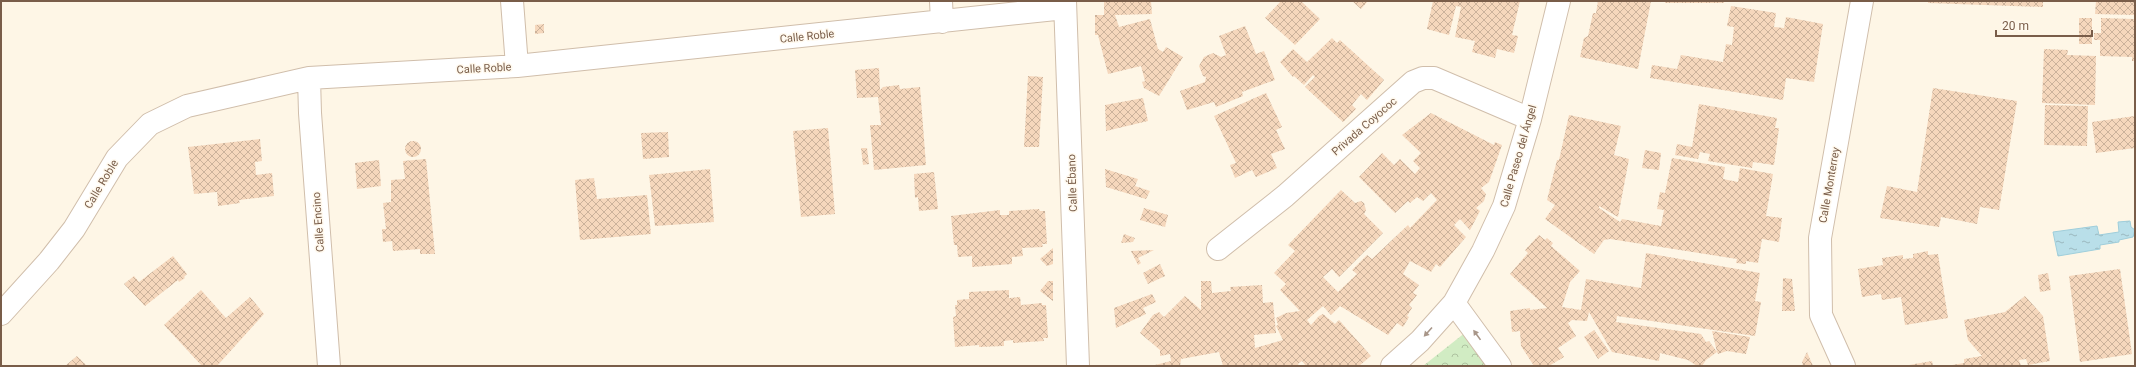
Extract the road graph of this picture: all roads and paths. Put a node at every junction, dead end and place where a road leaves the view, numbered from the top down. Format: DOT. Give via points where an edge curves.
graph roads {
  1 [pos="512,1"];
  2 [pos="941,1"];
  3 [pos="1559,1"];
  4 [pos="1862,1"];
  5 [pos="1065,4"];
  6 [pos="942,22"];
  7 [pos="517,66"];
  8 [pos="309,78"];
  9 [pos="1530,118"];
  10 [pos="1218,249"];
  11 [pos="1454,303"];
  12 [pos="1,314"];
  13 [pos="329,366"];
  14 [pos="1078,366"];
  15 [pos="1392,366"];
  16 [pos="1500,366"];
  17 [pos="1844,366"];
  1 -- 7 [label="street"];
  2 -- 6 [label="street"];
  3 -- 9 [label="street, Calle Paseo del Ángel"];
  4 -- 17 [label="street, Calle Monterrey" via="1820,238 1821,315"];
  5 -- 6 [label="street, Calle Roble"];
  5 -- 14 [label="street, Calle Ébano"];
  6 -- 7 [label="street, Calle Roble"];
  7 -- 8 [label="street, Calle Roble"];
  8 -- 12 [label="street, Calle Roble" via="187,106 150,124 117,158 74,229"];
  8 -- 13 [label="street, Calle Encino"];
  9 -- 10 [label="street, Privada Coyococ" via="1434,78 1423,78 1414,82 1285,196"];
  9 -- 11 [label="street, Calle Paseo del Ángel" via="1504,206 1483,252"];
  11 -- 15 [label="street, Calle Paseo del Ángel, one-way" via="1420,341"];
  16 -- 11 [label="street, one-way"];
}
